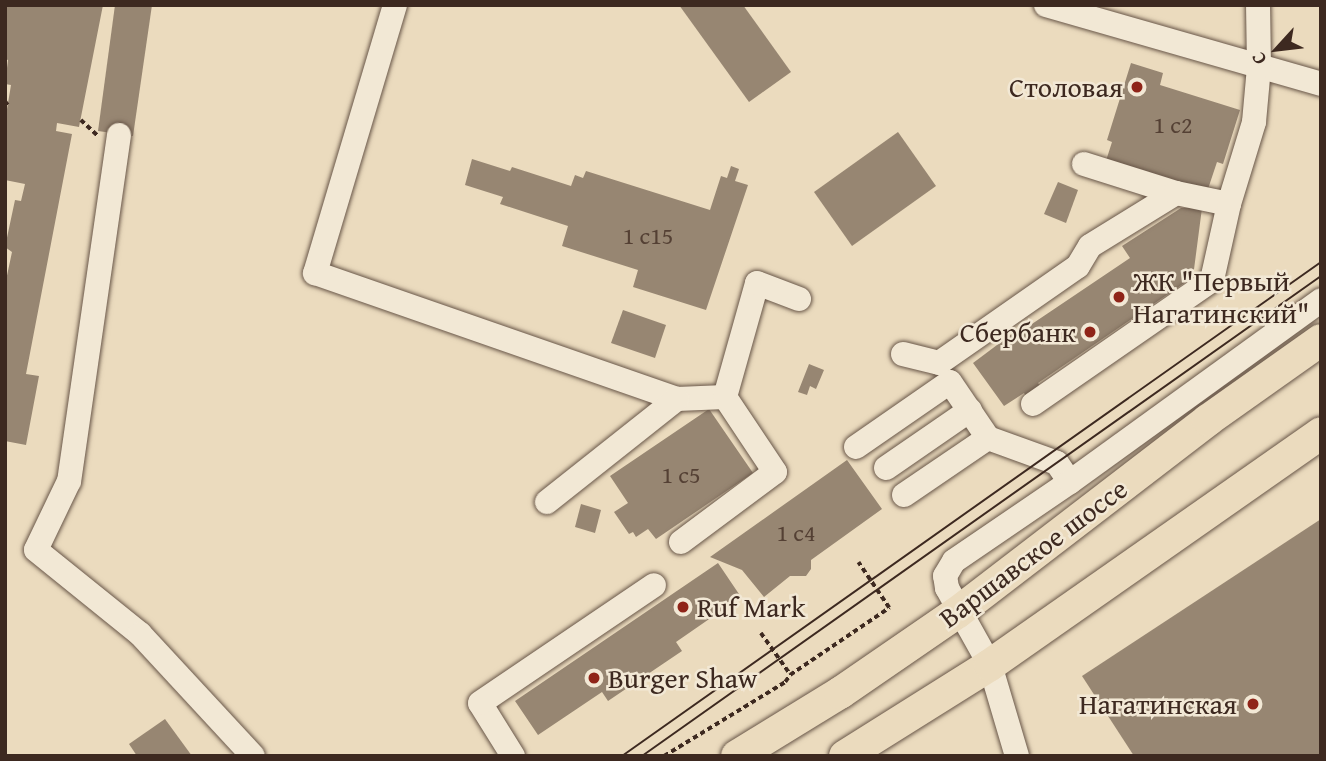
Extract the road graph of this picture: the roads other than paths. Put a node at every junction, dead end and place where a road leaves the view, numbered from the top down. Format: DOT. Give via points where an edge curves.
graph roads {
  1 [pos="395,5"];
  2 [pos="1046,5"];
  3 [pos="1258,5"];
  4 [pos="1259,67"];
  5 [pos="1321,84"];
  6 [pos="108,135"];
  7 [pos="1084,164"];
  8 [pos="1176,192"];
  9 [pos="1229,204"];
  10 [pos="799,299"];
  11 [pos="1321,300"];
  12 [pos="1321,340"];
  13 [pos="903,354"];
  14 [pos="944,373"];
  15 [pos="725,397"];
  16 [pos="677,398"];
  17 [pos="1033,404"];
  18 [pos="970,410"];
  19 [pos="1321,433"];
  20 [pos="988,438"];
  21 [pos="856,447"];
  22 [pos="886,468"];
  23 [pos="1070,482"];
  24 [pos="904,495"];
  25 [pos="547,502"];
  26 [pos="681,542"];
  27 [pos="654,585"];
  28 [pos="958,612"];
  29 [pos="990,665"];
  30 [pos="253,756"];
  31 [pos="513,756"];
  32 [pos="737,756"];
  33 [pos="845,756"];
  34 [pos="1017,756"];
  1 -- 16 [label="street" via="315,273"];
  2 -- 4 [label="street"];
  3 -- 4 [label="street"];
  4 -- 5 [label="street"];
  4 -- 9 [label="street" via="1254,122"];
  6 -- 30 [label="street" via="69,481 36,550 140,634"];
  7 -- 8 [label="street"];
  8 -- 9 [label="street"];
  8 -- 14 [label="street" via="1090,246 1078,267"];
  9 -- 17 [label="street" via="1212,280"];
  10 -- 15 [label="street" via="757,283"];
  11 -- 23 [label="street"];
  12 -- 28 [label="main road, Варшавское шоссе" via="1208,419"];
  13 -- 14 [label="street"];
  14 -- 18 [label="street"];
  14 -- 21 [label="street"];
  15 -- 16 [label="street"];
  15 -- 26 [label="street" via="775,472"];
  16 -- 25 [label="street"];
  18 -- 20 [label="street"];
  18 -- 22 [label="street"];
  19 -- 29 [label="main road"];
  20 -- 23 [label="street" via="1057,463"];
  20 -- 24 [label="street"];
  23 -- 28 [label="street" via="954,561 945,576"];
  27 -- 31 [label="street" via="480,703"];
  28 -- 29 [label="street"];
  28 -- 32 [label="main road, Варшавское шоссе"];
  29 -- 33 [label="main road"];
  29 -- 34 [label="street"];
}
